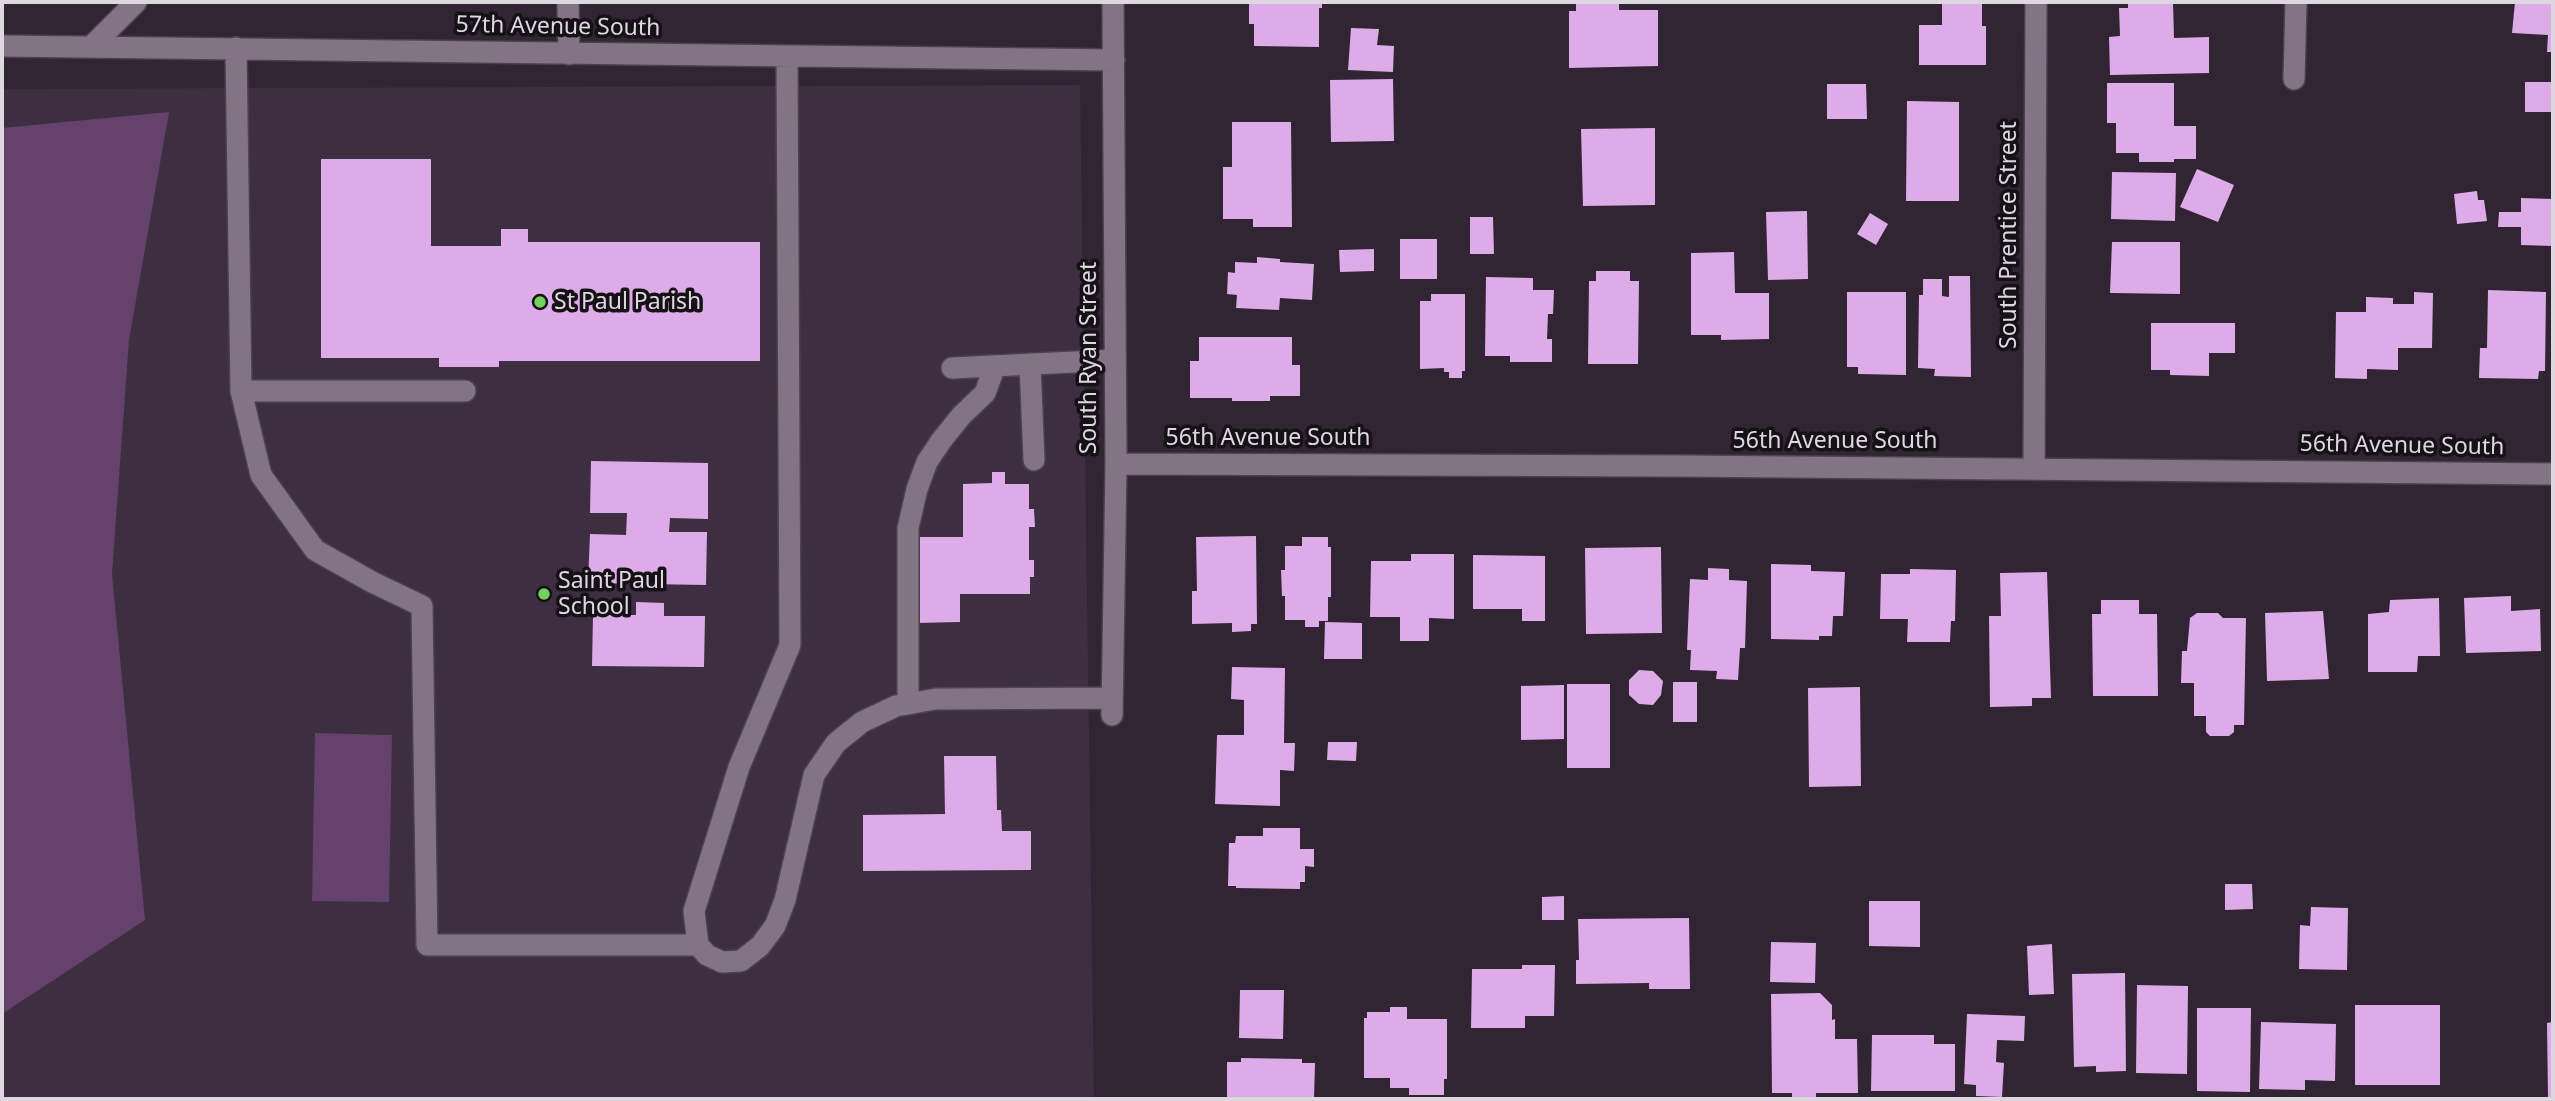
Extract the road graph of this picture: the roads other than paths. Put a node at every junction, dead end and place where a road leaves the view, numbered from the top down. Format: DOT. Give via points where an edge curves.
graph roads {
  1 [pos="136,2"];
  2 [pos="568,2"];
  3 [pos="1113,2"];
  4 [pos="2036,2"];
  5 [pos="2296,2"];
  6 [pos="2,46"];
  7 [pos="91,47"];
  8 [pos="236,48"];
  9 [pos="569,54"];
  10 [pos="787,57"];
  11 [pos="1114,60"];
  12 [pos="2294,79"];
  13 [pos="1115,360"];
  14 [pos="1030,364"];
  15 [pos="995,366"];
  16 [pos="952,368"];
  17 [pos="241,391"];
  18 [pos="465,391"];
  19 [pos="1034,460"];
  20 [pos="1116,464"];
  21 [pos="2034,469"];
  22 [pos="2553,474"];
  23 [pos="908,704"];
  24 [pos="698,945"];
  1 -- 7 [label="street"];
  2 -- 9 [label="street"];
  3 -- 11 [label="street, South Ryan Street"];
  4 -- 21 [label="street, South Prentice Street"];
  5 -- 12 [label="street"];
  6 -- 7 [label="street, 57th Avenue South"];
  7 -- 8 [label="street, 57th Avenue South"];
  8 -- 9 [label="street, 57th Avenue South"];
  8 -- 17 [label="street"];
  9 -- 10 [label="street, 57th Avenue South"];
  10 -- 11 [label="street, 57th Avenue South"];
  10 -- 24 [label="street" via="790,645 738,767 694,911"];
  11 -- 13 [label="street, South Ryan Street"];
  13 -- 14 [label="street"];
  13 -- 20 [label="street, South Ryan Street"];
  14 -- 15 [label="street"];
  14 -- 19 [label="street"];
  15 -- 16 [label="street"];
  15 -- 23 [label="street" via="985,393 941,441 917,489 908,528"];
  17 -- 18 [label="street"];
  17 -- 24 [label="street" via="261,475 315,550 422,606 427,945"];
  20 -- 21 [label="street, 56th Avenue South"];
  20 -- 23 [label="street, South Ryan Street" via="1112,706 936,699"];
  21 -- 22 [label="street, 56th Avenue South"];
  23 -- 24 [label="street" via="862,722 836,743 814,775 785,900 775,926 760,946 741,961 722,962 707,956"];
}
